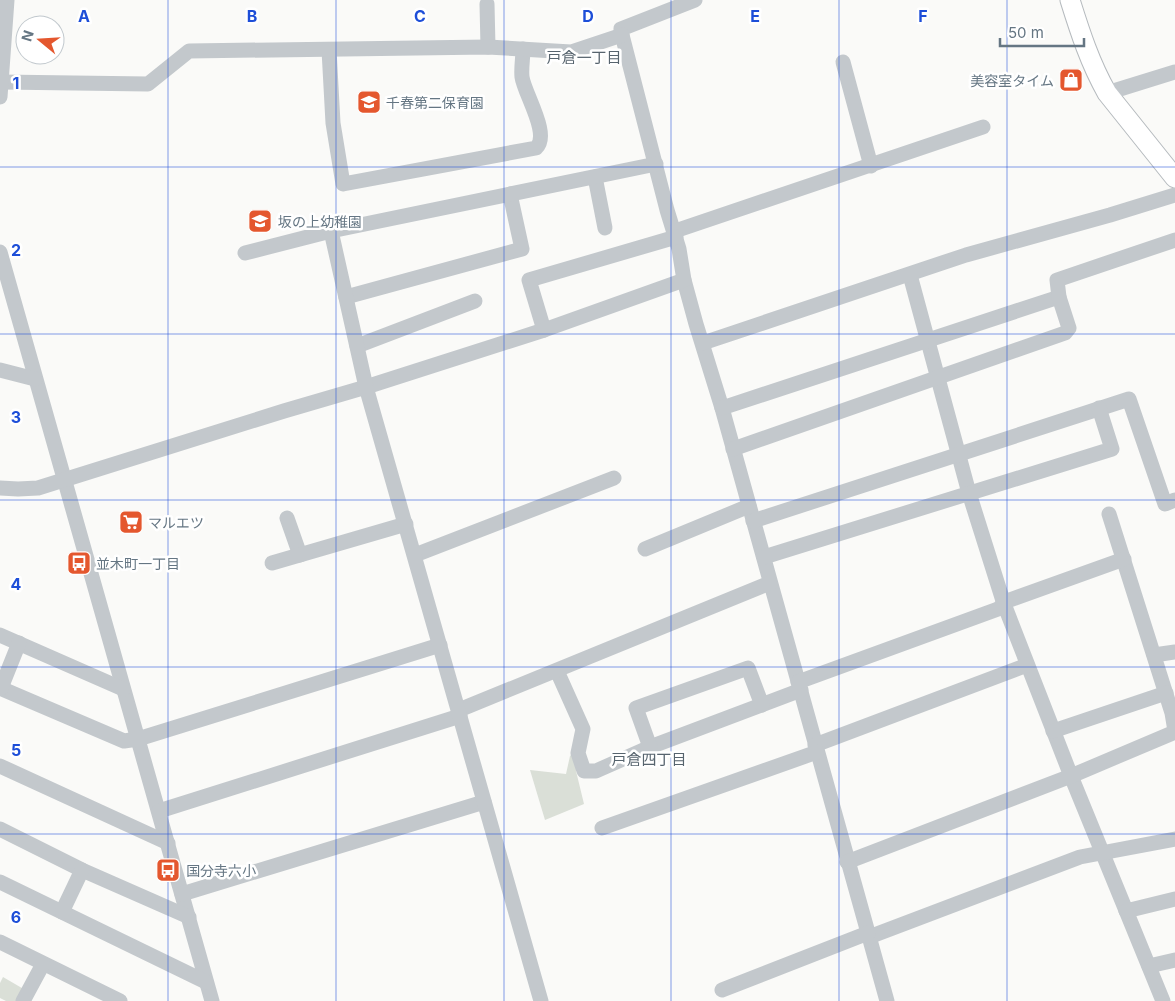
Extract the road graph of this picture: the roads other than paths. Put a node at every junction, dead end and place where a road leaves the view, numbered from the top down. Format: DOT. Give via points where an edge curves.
graph roads {
  1 [pos="6,0"];
  2 [pos="695,0"];
  3 [pos="1073,1"];
  4 [pos="487,4"];
  5 [pos="622,35"];
  6 [pos="488,47"];
  7 [pos="523,49"];
  8 [pos="329,50"];
  9 [pos="843,62"];
  10 [pos="1175,72"];
  11 [pos="0,89"];
  12 [pos="1107,93"];
  13 [pos="984,127"];
  14 [pos="656,164"];
  15 [pos="871,166"];
  16 [pos="595,177"];
  17 [pos="1175,178"];
  18 [pos="510,194"];
  19 [pos="1175,194"];
  20 [pos="605,228"];
  21 [pos="331,231"];
  22 [pos="675,234"];
  23 [pos="1175,240"];
  24 [pos="0,252"];
  25 [pos="245,253"];
  26 [pos="910,275"];
  27 [pos="684,280"];
  28 [pos="346,296"];
  29 [pos="1059,297"];
  30 [pos="476,301"];
  31 [pos="544,330"];
  32 [pos="928,340"];
  33 [pos="702,343"];
  34 [pos="357,346"];
  35 [pos="0,370"];
  36 [pos="938,378"];
  37 [pos="35,379"];
  38 [pos="366,387"];
  39 [pos="722,408"];
  40 [pos="1099,408"];
  41 [pos="733,448"];
  42 [pos="959,453"];
  43 [pos="614,478"];
  44 [pos="64,480"];
  45 [pos="0,488"];
  46 [pos="969,493"];
  47 [pos="1175,500"];
  48 [pos="749,506"];
  49 [pos="1109,514"];
  50 [pos="287,518"];
  51 [pos="753,521"];
  52 [pos="406,524"];
  53 [pos="645,549"];
  54 [pos="300,555"];
  55 [pos="415,555"];
  56 [pos="764,557"];
  57 [pos="1124,559"];
  58 [pos="272,563"];
  59 [pos="770,583"];
  60 [pos="1004,604"];
  61 [pos="0,635"];
  62 [pos="19,644"];
  63 [pos="440,645"];
  64 [pos="1175,652"];
  65 [pos="1154,655"];
  66 [pos="1027,665"];
  67 [pos="557,670"];
  68 [pos="799,686"];
  69 [pos="1,688"];
  70 [pos="123,689"];
  71 [pos="1166,693"];
  72 [pos="762,705"];
  73 [pos="459,713"];
  74 [pos="1053,731"];
  75 [pos="1175,731"];
  76 [pos="138,739"];
  77 [pos="650,747"];
  78 [pos="816,748"];
  79 [pos="0,766"];
  80 [pos="1071,776"];
  81 [pos="484,802"];
  82 [pos="159,811"];
  83 [pos="602,828"];
  84 [pos="0,829"];
  85 [pos="1175,839"];
  86 [pos="168,843"];
  87 [pos="1102,853"];
  88 [pos="847,862"];
  89 [pos="82,870"];
  90 [pos="0,882"];
  91 [pos="182,894"];
  92 [pos="1175,899"];
  93 [pos="62,912"];
  94 [pos="1126,912"];
  95 [pos="188,917"];
  96 [pos="869,934"];
  97 [pos="0,942"];
  98 [pos="1175,960"];
  99 [pos="43,964"];
  100 [pos="1149,966"];
  101 [pos="206,982"];
  102 [pos="728,984"];
  103 [pos="98,996"];
  104 [pos="23,1001"];
  105 [pos="120,1001"];
  106 [pos="212,1001"];
  107 [pos="541,1001"];
  108 [pos="887,1001"];
  109 [pos="1163,1001"];
  1 -- 11 [label="street"];
  2 -- 5 [label="street" via="621,29"];
  3 -- 12 [label="main road" via="1088,56"];
  4 -- 6 [label="street"];
  5 -- 7 [label="street" via="571,52"];
  5 -- 14 [label="street"];
  6 -- 7 [label="street"];
  6 -- 8 [label="street"];
  7 -- 8 [label="street" via="522,78 536,116 540,145 343,184 333,123"];
  8 -- 11 [label="street" via="188,51 148,84"];
  9 -- 15 [label="street"];
  10 -- 12 [label="street"];
  12 -- 17 [label="main road"];
  13 -- 15 [label="street"];
  14 -- 16 [label="street"];
  14 -- 22 [label="street"];
  15 -- 22 [label="street"];
  16 -- 18 [label="street"];
  16 -- 20 [label="street"];
  18 -- 21 [label="street"];
  18 -- 28 [label="street" via="522,249"];
  19 -- 26 [label="street" via="966,255"];
  21 -- 25 [label="street"];
  21 -- 28 [label="street"];
  22 -- 27 [label="street"];
  22 -- 31 [label="street" via="529,280"];
  23 -- 29 [label="street" via="1057,280"];
  24 -- 37 [label="street"];
  26 -- 32 [label="street"];
  26 -- 33 [label="street"];
  27 -- 31 [label="street"];
  27 -- 33 [label="street"];
  28 -- 34 [label="street"];
  29 -- 32 [label="street"];
  29 -- 36 [label="street" via="1068,328 1065,334"];
  30 -- 34 [label="street"];
  31 -- 38 [label="street"];
  32 -- 36 [label="street"];
  32 -- 39 [label="street"];
  33 -- 39 [label="street"];
  34 -- 38 [label="street"];
  35 -- 37 [label="street"];
  36 -- 41 [label="street"];
  36 -- 42 [label="street"];
  37 -- 44 [label="street"];
  38 -- 44 [label="street"];
  38 -- 52 [label="street"];
  39 -- 41 [label="street"];
  40 -- 42 [label="street"];
  40 -- 46 [label="street" via="1112,449"];
  40 -- 47 [label="street" via="1129,399 1165,504"];
  41 -- 48 [label="street"];
  42 -- 46 [label="street"];
  42 -- 51 [label="street"];
  43 -- 55 [label="street"];
  44 -- 45 [label="street" via="38,488"];
  44 -- 70 [label="street"];
  46 -- 56 [label="street"];
  46 -- 60 [label="street"];
  48 -- 51 [label="street"];
  48 -- 53 [label="street"];
  49 -- 57 [label="street"];
  50 -- 54 [label="street"];
  51 -- 56 [label="street"];
  52 -- 54 [label="street"];
  52 -- 55 [label="street"];
  54 -- 58 [label="street"];
  55 -- 63 [label="street"];
  56 -- 59 [label="street"];
  57 -- 60 [label="street"];
  57 -- 65 [label="street"];
  59 -- 67 [label="street"];
  59 -- 68 [label="street"];
  60 -- 66 [label="street"];
  60 -- 68 [label="street"];
  61 -- 62 [label="street"];
  62 -- 69 [label="street"];
  62 -- 70 [label="street"];
  63 -- 73 [label="street"];
  63 -- 76 [label="street"];
  64 -- 65 [label="street"];
  65 -- 71 [label="street"];
  66 -- 74 [label="street"];
  66 -- 78 [label="street"];
  67 -- 73 [label="street"];
  67 -- 77 [label="street" via="583,729 578,753 584,771 596,771"];
  68 -- 72 [label="street"];
  68 -- 78 [label="street"];
  69 -- 76 [label="street" via="124,741"];
  70 -- 76 [label="street"];
  71 -- 74 [label="street"];
  71 -- 75 [label="street"];
  72 -- 77 [label="street"];
  72 -- 77 [label="street" via="748,668 636,708"];
  73 -- 81 [label="street"];
  73 -- 82 [label="street"];
  74 -- 80 [label="street"];
  75 -- 80 [label="street"];
  76 -- 82 [label="street"];
  78 -- 83 [label="street"];
  78 -- 88 [label="street"];
  79 -- 86 [label="street"];
  80 -- 87 [label="street"];
  80 -- 88 [label="street"];
  81 -- 91 [label="street"];
  81 -- 107 [label="street"];
  82 -- 86 [label="street"];
  84 -- 89 [label="street"];
  85 -- 87 [label="street"];
  86 -- 91 [label="street"];
  87 -- 94 [label="street"];
  87 -- 96 [label="street" via="1058,864 990,892"];
  88 -- 96 [label="street"];
  89 -- 93 [label="street"];
  89 -- 95 [label="street"];
  90 -- 93 [label="street"];
  91 -- 95 [label="street"];
  92 -- 94 [label="street"];
  93 -- 101 [label="street"];
  94 -- 100 [label="street"];
  95 -- 101 [label="street"];
  96 -- 102 [label="street"];
  96 -- 108 [label="street"];
  97 -- 99 [label="street"];
  98 -- 100 [label="street"];
  99 -- 103 [label="street"];
  99 -- 104 [label="street"];
  100 -- 109 [label="street"];
  101 -- 106 [label="street"];
  103 -- 105 [label="street"];
}
